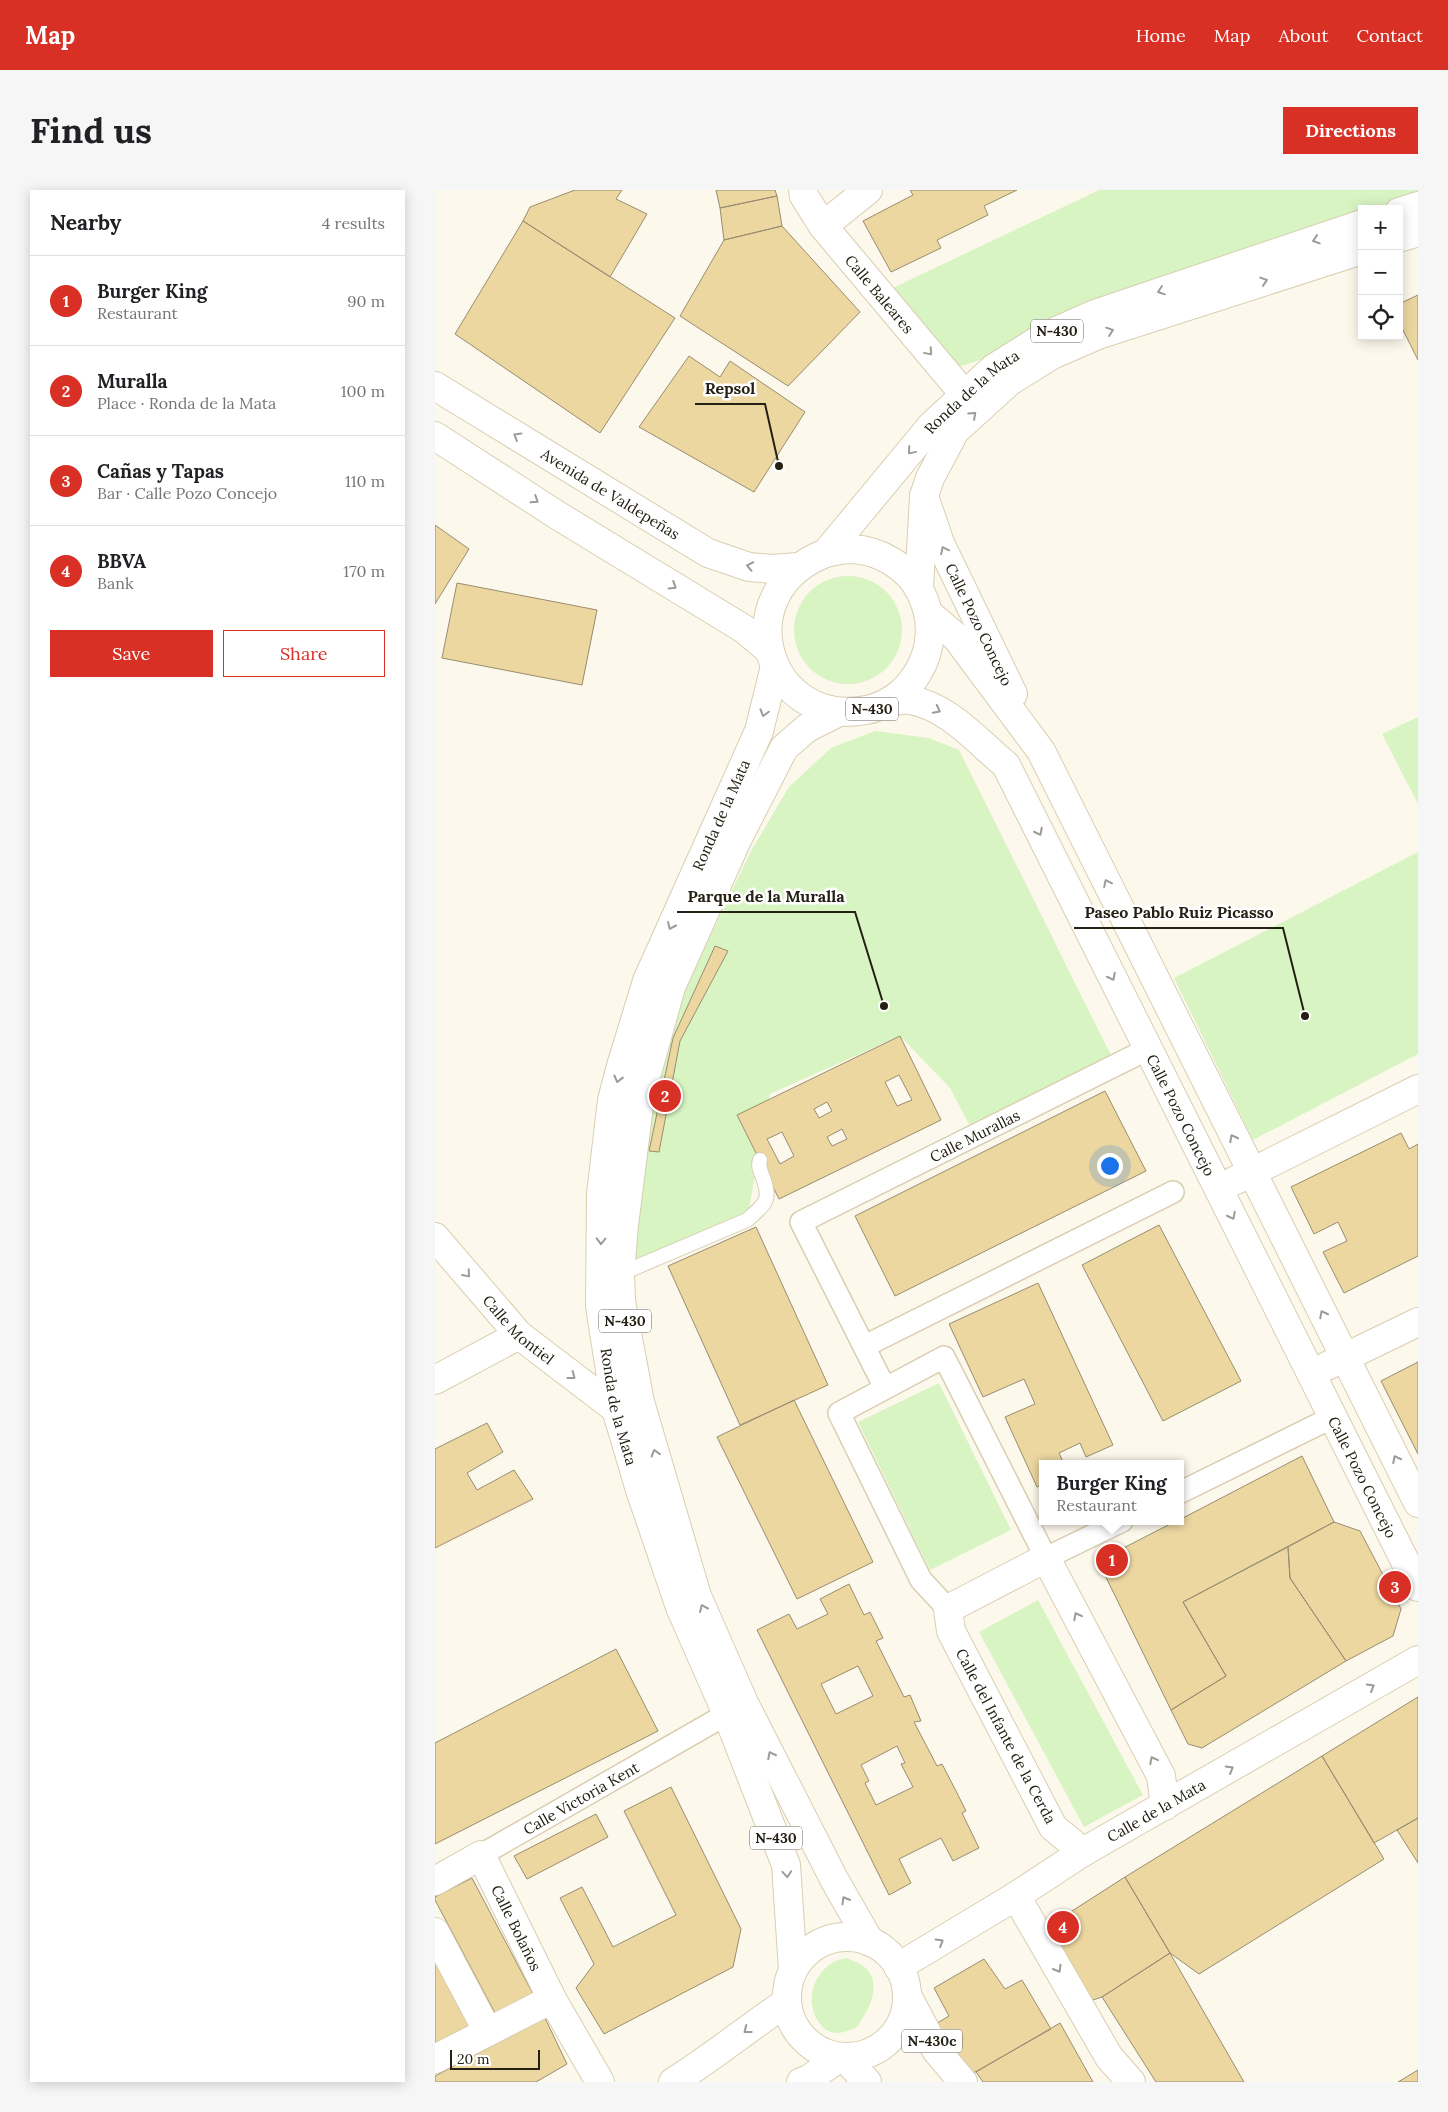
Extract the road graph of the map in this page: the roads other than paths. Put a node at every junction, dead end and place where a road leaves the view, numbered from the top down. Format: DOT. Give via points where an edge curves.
graph roads {
  1 [pos="803,190"];
  2 [pos="868,190"];
  3 [pos="1418,206"];
  4 [pos="1403,211"];
  5 [pos="1358,225"];
  6 [pos="823,226"];
  7 [pos="1418,232"];
  8 [pos="1403,237"];
  9 [pos="1358,251"];
  10 [pos="435,386"];
  11 [pos="964,394"];
  12 [pos="435,436"];
  13 [pos="924,496"];
  14 [pos="826,552"];
  15 [pos="798,567"];
  16 [pos="919,588"];
  17 [pos="929,614"];
  18 [pos="772,658"];
  19 [pos="890,701"];
  20 [pos="839,712"];
  21 [pos="1041,751"];
  22 [pos="1148,1050"];
  23 [pos="1418,1089"];
  24 [pos="759,1160"];
  25 [pos="1251,1173"];
  26 [pos="1218,1188"];
  27 [pos="1173,1192"];
  28 [pos="435,1237"];
  29 [pos="621,1274"];
  30 [pos="1418,1322"];
  31 [pos="519,1335"];
  32 [pos="865,1346"];
  33 [pos="1344,1358"];
  34 [pos="1311,1373"];
  35 [pos="435,1380"];
  36 [pos="885,1388"];
  37 [pos="616,1409"];
  38 [pos="1333,1418"];
  39 [pos="1184,1491"];
  40 [pos="1418,1503"];
  41 [pos="1114,1525"];
  42 [pos="1046,1558"];
  43 [pos="1418,1587"];
  44 [pos="948,1609"];
  45 [pos="1418,1660"];
  46 [pos="727,1714"];
  47 [pos="1165,1806"];
  48 [pos="1083,1852"];
  49 [pos="481,1855"];
  50 [pos="435,1881"];
  51 [pos="1016,1896"];
  52 [pos="435,1932"];
  53 [pos="869,1942"];
  54 [pos="898,1967"];
  55 [pos="793,1970"];
  56 [pos="907,1995"];
  57 [pos="552,1999"];
  58 [pos="787,2002"];
  59 [pos="487,2032"];
  60 [pos="842,2057"];
  61 [pos="435,2059"];
  62 [pos="600,2082"];
  63 [pos="673,2082"];
  64 [pos="801,2082"];
  65 [pos="867,2082"];
  66 [pos="963,2082"];
  67 [pos="1131,2082"];
  1 -- 6 [label="main road, Calle Baleares"];
  2 -- 6 [label="main road"];
  3 -- 4 [label="main road"];
  5 -- 11 [label="main road, Ronda de la Mata / N-430, one-way" via="1095,314 1045,336 995,368"];
  6 -- 11 [label="main road, Calle Baleares, one-way"];
  7 -- 8 [label="main road"];
  13 -- 9 [label="main road, Ronda de la Mata / N-430, one-way" via="955,431 1009,381 1052,355 1107,332"];
  15 -- 10 [label="main road, Avenida de Valdepeñas, one-way" via="749,568 709,553"];
  11 -- 14 [label="main road, Ronda de la Mata / N-430, one-way" via="932,425"];
  12 -- 18 [label="main road, one-way" via="744,630"];
  13 -- 16 [label="main road, Ronda de la Mata / N-430"];
  21 -- 13 [label="main road, Calle Pozo Concejo, one-way" via="940,543"];
  14 -- 15 [label="main road, N-430"];
  14 -- 16 [label="main road, N-430" via="852,549 878,554 901,568"];
  15 -- 18 [label="main road, N-430" via="782,583 771,604 767,626"];
  16 -- 17 [label="main road, N-430"];
  17 -- 19 [label="main road, N-430" via="931,639 924,664 910,685"];
  17 -- 21 [label="main road, Calle Pozo Concejo" via="956,637"];
  18 -- 20 [label="main road, N-430" via="785,683 801,697 819,707"];
  18 -- 37 [label="main road, Ronda de la Mata / N-430, one-way" via="759,731 647,981 612,1100 601,1194 600,1306"];
  19 -- 20 [label="main road, N-430" via="874,709"];
  19 -- 22 [label="main road, Calle Pozo Concejo, one-way" via="909,700 935,708 1006,765"];
  20 -- 29 [label="main road, Ronda de la Mata / N-430" via="807,728 784,748 737,840 671,987 640,1098"];
  25 -- 21 [label="main road, Calle Pozo Concejo, one-way"];
  22 -- 26 [label="main road, Calle Pozo Concejo"];
  22 -- 32 [label="street, Calle Murallas" via="801,1222"];
  23 -- 25 [label="main road"];
  24 -- 29 [label="lane" via="768,1191 763,1205 747,1220"];
  25 -- 26 [label="main road"];
  33 -- 25 [label="main road, Calle Pozo Concejo, one-way"];
  26 -- 34 [label="main road, Calle Pozo Concejo, one-way"];
  27 -- 32 [label="street"];
  28 -- 31 [label="main road, Calle Montiel, one-way"];
  53 -- 29 [label="main road, Ronda de la Mata / N-430, one-way" via="745,1703 697,1596 639,1402 621,1300"];
  30 -- 33 [label="main road"];
  31 -- 35 [label="main road"];
  31 -- 37 [label="main road, Calle Montiel, one-way"];
  32 -- 36 [label="street"];
  33 -- 34 [label="main road"];
  40 -- 33 [label="main road, Calle Pozo Concejo, one-way"];
  34 -- 38 [label="main road, Calle Pozo Concejo"];
  36 -- 42 [label="street" via="944,1358"];
  36 -- 44 [label="street" via="839,1413 921,1580"];
  37 -- 46 [label="main road, Ronda de la Mata / N-430" via="680,1607"];
  38 -- 39 [label="street"];
  38 -- 43 [label="main road, Calle Pozo Concejo"];
  41 -- 42 [label="street"];
  42 -- 44 [label="main road"];
  47 -- 42 [label="main road, one-way" via="1161,1776"];
  44 -- 48 [label="main road, Calle del Infante de la Cerda" via="951,1631 1053,1827"];
  47 -- 45 [label="main road, Calle de la Mata, one-way"];
  46 -- 49 [label="street, Calle Victoria Kent"];
  46 -- 55 [label="main road, Ronda de la Mata / N-430, one-way" via="786,1865"];
  47 -- 48 [label="main road, Calle de la Mata"];
  48 -- 51 [label="main road, Calle de la Mata"];
  49 -- 50 [label="main road, Calle Victoria Kent"];
  49 -- 57 [label="main road, Calle Bolaños"];
  54 -- 51 [label="main road, Calle de la Mata, one-way"];
  51 -- 67 [label="main road, one-way" via="1109,2057"];
  52 -- 59 [label="main road"];
  53 -- 54 [label="main road, N-430" via="886,1952"];
  53 -- 55 [label="main road, N-430" via="852,1938 818,1945 804,1955"];
  54 -- 56 [label="main road, N-430" via="905,1980"];
  55 -- 58 [label="main road, N-430"];
  56 -- 60 [label="main road, N-430" via="904,2016 895,2034 879,2048 860,2056"];
  56 -- 66 [label="main road, N-430c" via="937,2050"];
  57 -- 59 [label="main road"];
  57 -- 62 [label="main road, Calle Bolaños"];
  58 -- 60 [label="main road, N-430" via="790,2018 809,2045"];
  58 -- 63 [label="main road, one-way"];
  59 -- 61 [label="main road"];
  60 -- 64 [label="main road, N-430"];
  60 -- 65 [label="main road"];
}
